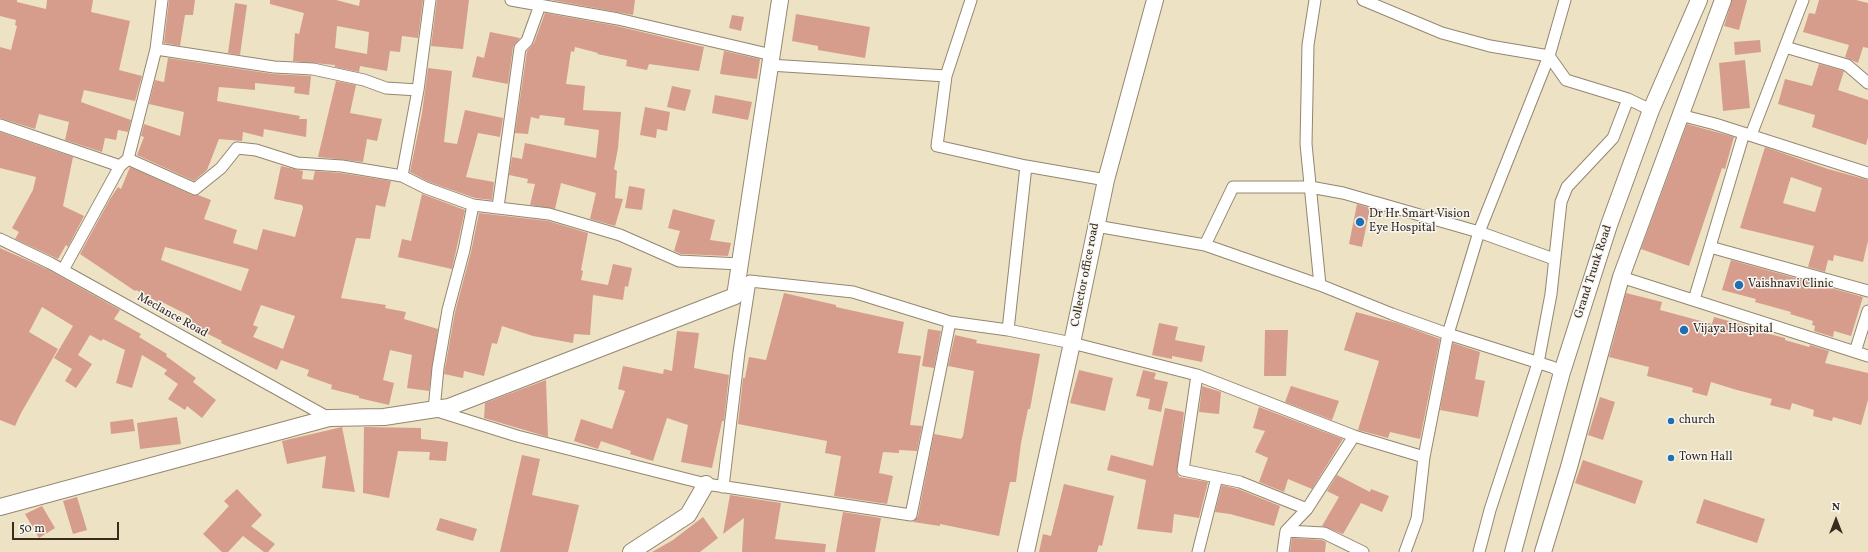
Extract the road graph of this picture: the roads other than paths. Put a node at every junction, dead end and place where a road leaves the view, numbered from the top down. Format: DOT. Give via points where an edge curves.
graph roads {
  1 [pos="162,0"];
  2 [pos="430,0"];
  3 [pos="511,0"];
  4 [pos="780,0"];
  5 [pos="971,0"];
  6 [pos="1155,0"];
  7 [pos="1315,0"];
  8 [pos="1362,0"];
  9 [pos="1565,0"];
  10 [pos="1699,0"];
  11 [pos="1723,0"];
  12 [pos="1803,0"];
  13 [pos="540,5"];
  14 [pos="1785,47"];
  15 [pos="156,49"];
  16 [pos="1549,56"];
  17 [pos="771,60"];
  18 [pos="946,76"];
  19 [pos="1868,84"];
  20 [pos="418,90"];
  21 [pos="1628,99"];
  22 [pos="1651,110"];
  23 [pos="1680,115"];
  24 [pos="0,125"];
  25 [pos="1748,134"];
  26 [pos="124,163"];
  27 [pos="1026,166"];
  28 [pos="1868,173"];
  29 [pos="402,176"];
  30 [pos="1106,180"];
  31 [pos="1310,187"];
  32 [pos="473,205"];
  33 [pos="498,207"];
  34 [pos="1096,226"];
  35 [pos="1479,232"];
  36 [pos="0,239"];
  37 [pos="1205,245"];
  38 [pos="1710,246"];
  39 [pos="1554,259"];
  40 [pos="740,264"];
  41 [pos="63,270"];
  42 [pos="1621,277"];
  43 [pos="750,281"];
  44 [pos="1320,285"];
  45 [pos="1868,291"];
  46 [pos="735,296"];
  47 [pos="1694,300"];
  48 [pos="1868,311"];
  49 [pos="950,322"];
  50 [pos="1008,330"];
  51 [pos="1448,334"];
  52 [pos="1072,343"];
  53 [pos="1855,352"];
  54 [pos="1868,356"];
  55 [pos="1538,363"];
  56 [pos="1562,372"];
  57 [pos="1197,375"];
  58 [pos="434,410"];
  59 [pos="329,418"];
  60 [pos="1354,436"];
  61 [pos="1424,457"];
  62 [pos="1217,477"];
  63 [pos="706,484"];
  64 [pos="723,487"];
  65 [pos="0,507"];
  66 [pos="1307,509"];
  67 [pos="1286,531"];
  68 [pos="631,552"];
  69 [pos="1026,552"];
  70 [pos="1198,552"];
  71 [pos="1283,552"];
  72 [pos="1363,552"];
  73 [pos="1405,552"];
  74 [pos="1479,552"];
  75 [pos="1513,552"];
  76 [pos="1543,552"];
  1 -- 15 [label="street"];
  2 -- 20 [label="street"];
  3 -- 13 [label="street"];
  4 -- 17 [label="street"];
  5 -- 18 [label="street"];
  6 -- 30 [label="street, Collector office road"];
  7 -- 31 [label="street" via="1308,46 1306,144"];
  8 -- 16 [label="street" via="1442,33 1490,46"];
  9 -- 16 [label="street"];
  10 -- 22 [label="street, Grand Trunk Road"];
  11 -- 23 [label="street"];
  12 -- 14 [label="street"];
  13 -- 17 [label="street" via="618,19"];
  13 -- 33 [label="street" via="527,41 520,48"];
  14 -- 19 [label="street" via="1847,65"];
  14 -- 25 [label="street"];
  15 -- 20 [label="street" via="274,67 313,69 364,80 386,88"];
  15 -- 26 [label="street"];
  16 -- 21 [label="street" via="1566,80"];
  16 -- 35 [label="street"];
  17 -- 18 [label="street"];
  17 -- 40 [label="street"];
  18 -- 27 [label="street" via="937,146"];
  20 -- 29 [label="street"];
  21 -- 22 [label="street"];
  21 -- 39 [label="street" via="1613,138 1568,187 1561,202"];
  22 -- 56 [label="street, Grand Trunk Road" via="1609,226"];
  23 -- 25 [label="street"];
  23 -- 42 [label="street"];
  24 -- 26 [label="street"];
  25 -- 28 [label="street"];
  25 -- 38 [label="street"];
  26 -- 29 [label="street" via="195,189 221,168 237,148 256,150 298,163 342,166"];
  26 -- 41 [label="street"];
  27 -- 30 [label="street"];
  27 -- 50 [label="street"];
  29 -- 32 [label="street" via="426,188"];
  30 -- 34 [label="street, Collector office road"];
  31 -- 35 [label="street" via="1343,193"];
  31 -- 37 [label="street" via="1232,187"];
  31 -- 44 [label="street"];
  32 -- 33 [label="street"];
  32 -- 58 [label="street" via="448,310"];
  33 -- 40 [label="street" via="550,214 571,220 620,235 679,260"];
  34 -- 37 [label="street"];
  34 -- 52 [label="street, Collector office road"];
  35 -- 39 [label="street"];
  35 -- 51 [label="street"];
  36 -- 41 [label="street, Meclance Road"];
  37 -- 44 [label="street"];
  38 -- 45 [label="street"];
  38 -- 47 [label="street"];
  39 -- 55 [label="street" via="1551,294"];
  40 -- 46 [label="street"];
  41 -- 59 [label="street, Meclance Road"];
  42 -- 47 [label="street"];
  42 -- 76 [label="street"];
  43 -- 46 [label="street"];
  43 -- 49 [label="street" via="853,292"];
  43 -- 64 [label="street"];
  44 -- 51 [label="street"];
  46 -- 58 [label="street" via="449,407"];
  47 -- 53 [label="street"];
  48 -- 53 [label="street"];
  49 -- 50 [label="street"];
  49 -- 64 [label="street" via="911,515"];
  50 -- 52 [label="street"];
  51 -- 55 [label="street"];
  51 -- 61 [label="street"];
  52 -- 57 [label="street"];
  52 -- 69 [label="street, Collector office road"];
  53 -- 54 [label="street"];
  55 -- 56 [label="street"];
  55 -- 74 [label="street" via="1490,510"];
  56 -- 75 [label="street, Grand Trunk Road"];
  57 -- 60 [label="street"];
  57 -- 62 [label="street" via="1183,470"];
  58 -- 59 [label="street" via="384,417"];
  58 -- 63 [label="street" via="517,436"];
  59 -- 65 [label="street"];
  60 -- 61 [label="street"];
  60 -- 66 [label="street"];
  61 -- 73 [label="street" via="1417,519"];
  62 -- 66 [label="street" via="1240,482"];
  62 -- 70 [label="street"];
  63 -- 64 [label="street"];
  63 -- 68 [label="street" via="688,515"];
  66 -- 67 [label="street"];
  67 -- 71 [label="street"];
  67 -- 72 [label="street" via="1324,533"];
}
